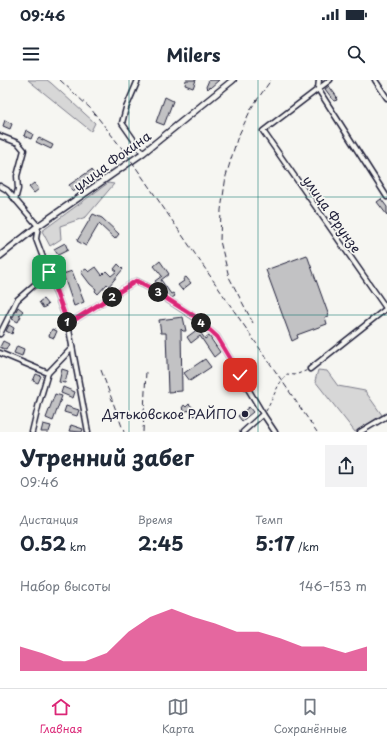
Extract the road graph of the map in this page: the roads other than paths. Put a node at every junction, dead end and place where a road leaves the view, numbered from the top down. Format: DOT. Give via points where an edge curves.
graph roads {
  1 [pos="138,80"];
  2 [pos="233,80"];
  3 [pos="319,80"];
  4 [pos="330,80"];
  5 [pos="375,80"];
  6 [pos="318,89"];
  7 [pos="387,98"];
  8 [pos="0,136"];
  9 [pos="143,153"];
  10 [pos="0,186"];
  11 [pos="387,197"];
  12 [pos="15,200"];
  13 [pos="38,226"];
  14 [pos="0,256"];
  15 [pos="49,272"];
  16 [pos="386,308"];
  17 [pos="68,324"];
  18 [pos="0,334"];
  19 [pos="72,348"];
  20 [pos="0,354"];
  21 [pos="310,370"];
  22 [pos="48,373"];
  23 [pos="264,414"];
  24 [pos="387,416"];
  25 [pos="32,432"];
  26 [pos="88,432"];
  27 [pos="244,432"];
  28 [pos="275,432"];
  29 [pos="360,432"];
  1 -- 9 [label="street" via="122,123"];
  2 -- 9 [label="main road, улица Фокина"];
  3 -- 6 [label="street"];
  4 -- 6 [label="street"];
  5 -- 7 [label="street"];
  6 -- 11 [label="street"];
  6 -- 16 [label="street, улица Фрунзе" via="263,131"];
  8 -- 12 [label="street" via="18,143 24,150 17,176 18,189"];
  9 -- 13 [label="main road, улица Фокина"];
  10 -- 12 [label="street"];
  12 -- 13 [label="street"];
  13 -- 14 [label="main road, улица Фокина"];
  13 -- 15 [label="street" via="36,239"];
  15 -- 17 [label="street"];
  15 -- 18 [label="street" via="17,300"];
  16 -- 21 [label="street"];
  17 -- 19 [label="street"];
  17 -- 23 [label="street" via="136,281 194,316 217,337"];
  19 -- 22 [label="street"];
  19 -- 26 [label="street"];
  20 -- 22 [label="street"];
  22 -- 25 [label="street"];
  23 -- 27 [label="street"];
  23 -- 28 [label="street"];
  24 -- 29 [label="street"];
}
